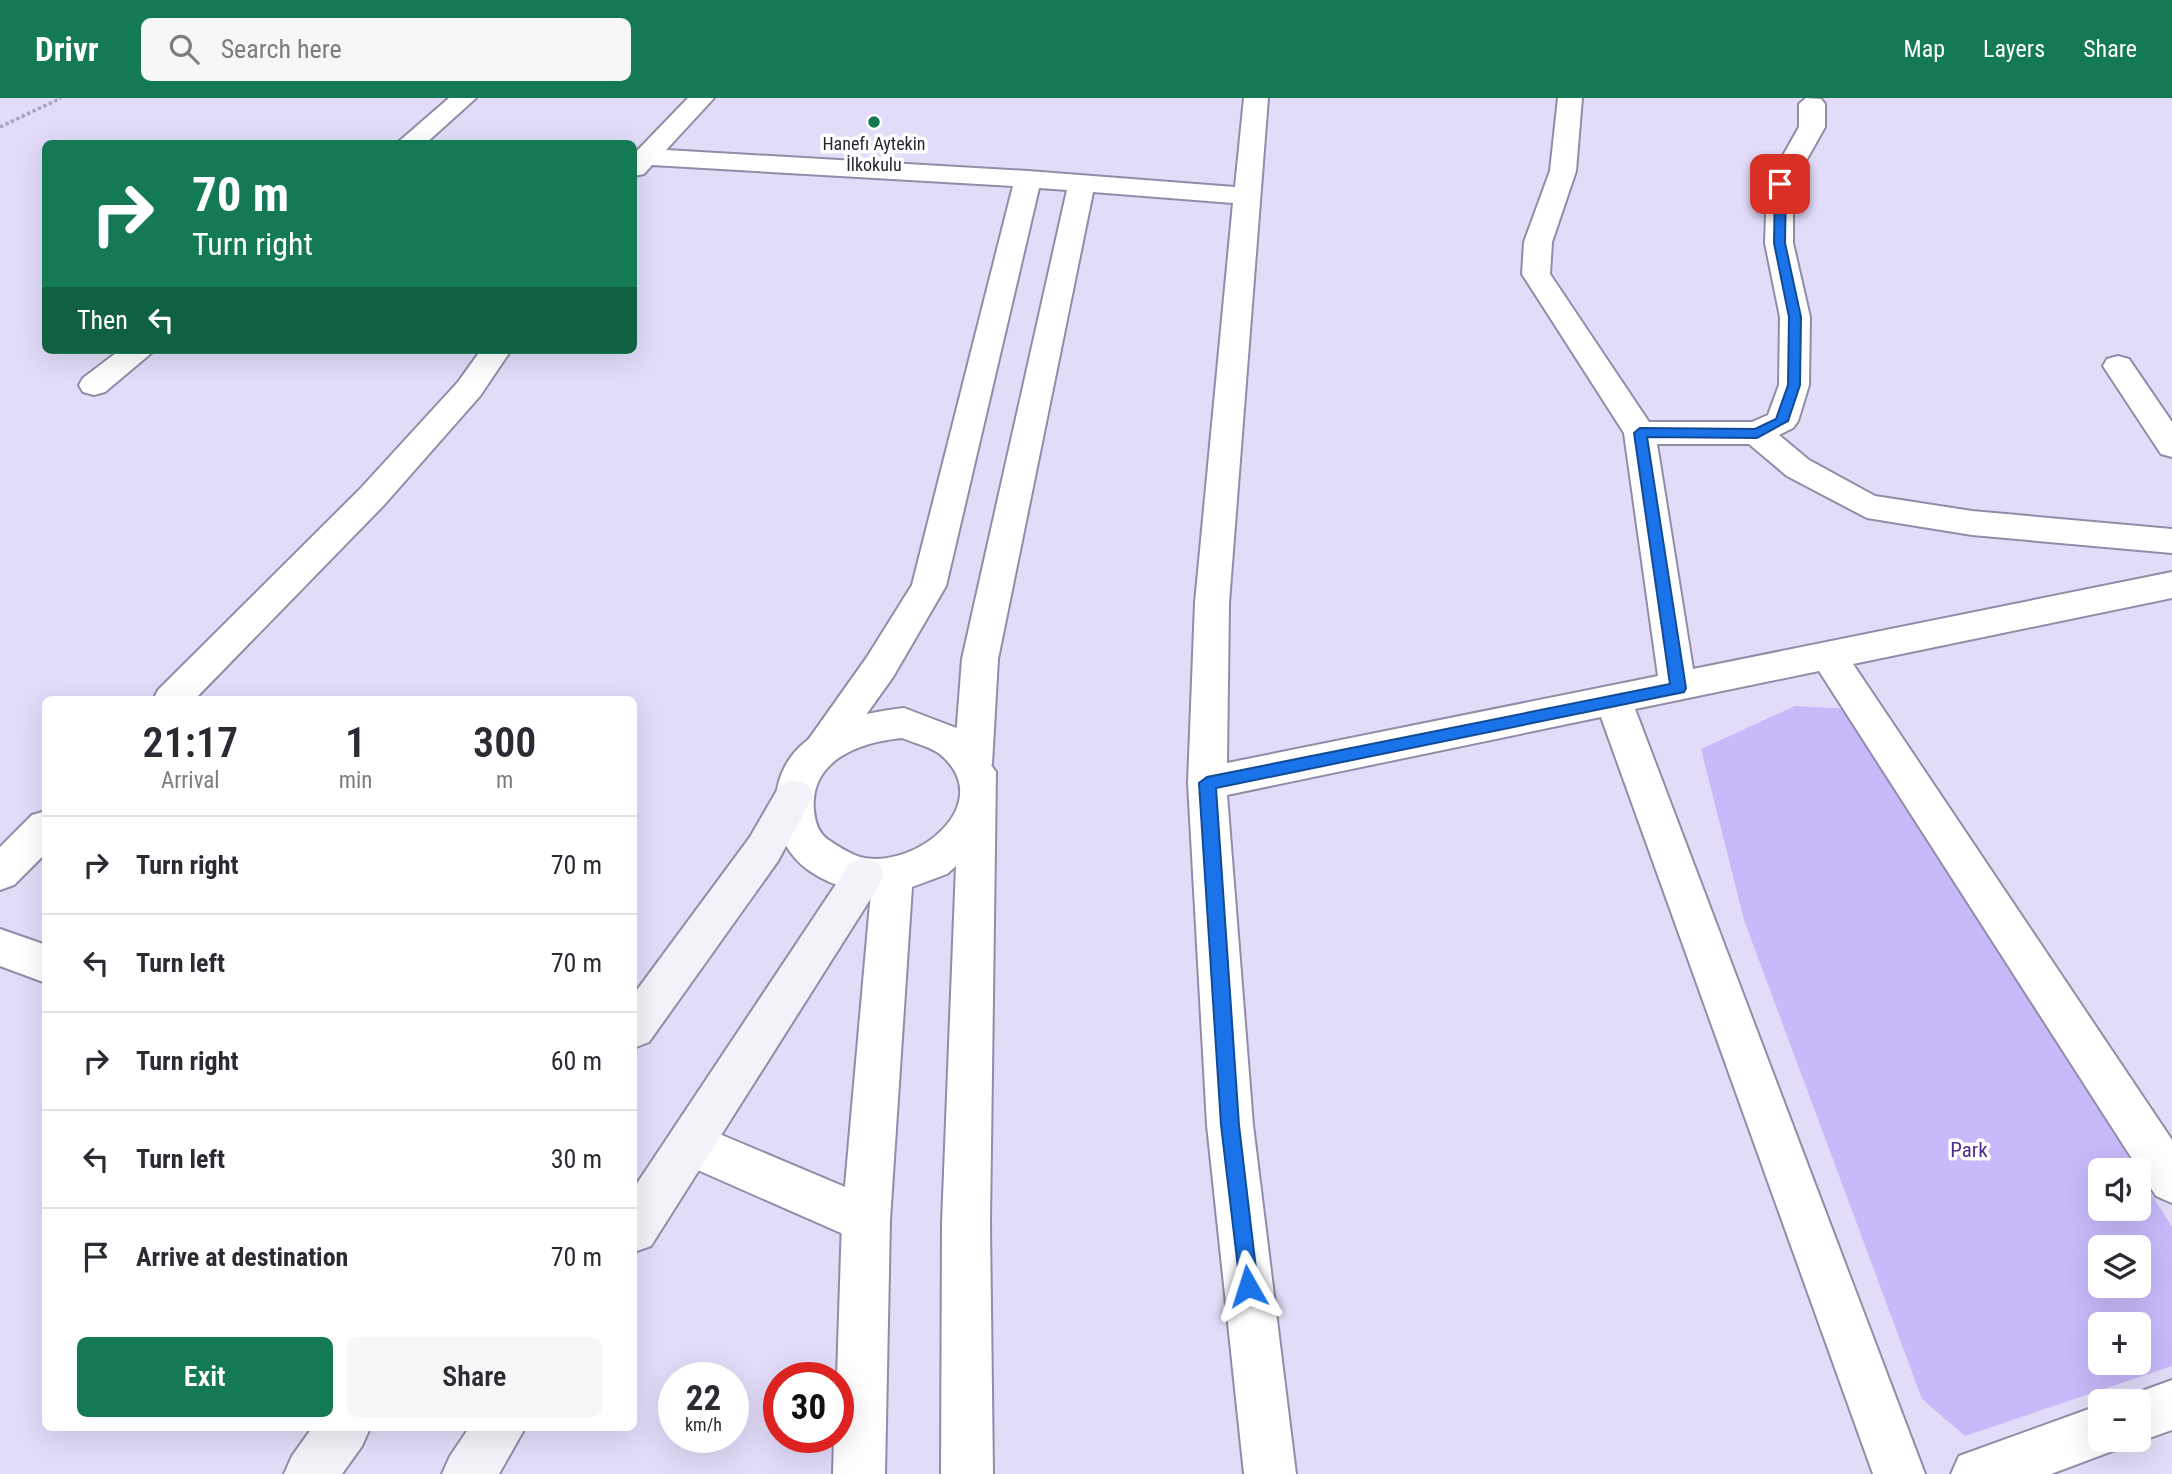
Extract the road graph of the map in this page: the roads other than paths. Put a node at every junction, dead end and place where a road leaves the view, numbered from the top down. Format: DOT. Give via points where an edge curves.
graph roads {
  1 [pos="464,98"];
  2 [pos="702,98"];
  3 [pos="1256,98"];
  4 [pos="1570,98"];
  5 [pos="1812,104"];
  6 [pos="414,140"];
  7 [pos="640,164"];
  8 [pos="1028,179"];
  9 [pos="1082,183"];
  10 [pos="1247,196"];
  11 [pos="135,354"];
  12 [pos="493,354"];
  13 [pos="2118,366"];
  14 [pos="94,385"];
  15 [pos="1640,433"];
  16 [pos="1757,433"];
  17 [pos="2172,446"];
  18 [pos="2172,541"];
  19 [pos="2172,585"];
  20 [pos="1827,653"];
  21 [pos="1678,688"];
  22 [pos="175,696"];
  23 [pos="1613,699"];
  24 [pos="820,750"];
  25 [pos="973,764"];
  26 [pos="1207,783"];
  27 [pos="794,796"];
  28 [pos="977,814"];
  29 [pos="42,831"];
  30 [pos="0,873"];
  31 [pos="879,875"];
  32 [pos="0,947"];
  33 [pos="42,963"];
  34 [pos="637,1024"];
  35 [pos="691,1144"];
  36 [pos="2172,1180"];
  37 [pos="866,1220"];
  38 [pos="637,1225"];
  39 [pos="2172,1405"];
  40 [pos="2151,1412"];
  41 [pos="342,1431"];
  42 [pos="497,1431"];
  43 [pos="2088,1435"];
  44 [pos="310,1474"];
  45 [pos="468,1474"];
  46 [pos="859,1474"];
  47 [pos="967,1474"];
  48 [pos="1270,1474"];
  49 [pos="1899,1474"];
  50 [pos="1977,1474"];
  1 -- 6 [label="street"];
  2 -- 7 [label="street"];
  3 -- 10 [label="street"];
  4 -- 15 [label="street" via="1563,172 1538,242 1536,274"];
  5 -- 16 [label="street" via="1812,127 1780,184 1779,243 1795,317 1794,385 1782,421"];
  7 -- 8 [label="street"];
  8 -- 9 [label="street"];
  8 -- 24 [label="street" via="929,586 880,667"];
  9 -- 10 [label="street"];
  9 -- 25 [label="street" via="981,659"];
  10 -- 26 [label="street" via="1212,603"];
  11 -- 14 [label="street"];
  12 -- 22 [label="street" via="469,389 372,497"];
  13 -- 17 [label="street"];
  15 -- 16 [label="street"];
  15 -- 21 [label="street"];
  16 -- 18 [label="street" via="1798,468 1867,506 1972,523"];
  19 -- 20 [label="street"];
  20 -- 21 [label="street"];
  20 -- 36 [label="street"];
  21 -- 23 [label="street"];
  23 -- 26 [label="street"];
  23 -- 49 [label="street"];
  24 -- 25 [label="street" via="845,734 874,724 904,723 933,729 957,743"];
  24 -- 27 [label="street" via="802,772"];
  25 -- 28 [label="street" via="980,788"];
  26 -- 48 [label="street" via="1230,1125"];
  27 -- 31 [label="street" via="795,821 806,844 826,862"];
  27 -- 34 [label="main road" via="764,849"];
  28 -- 31 [label="street" via="964,838 943,858 914,871"];
  28 -- 47 [label="street" via="965,1223"];
  29 -- 30 [label="street"];
  31 -- 35 [label="main road"];
  31 -- 37 [label="street"];
  32 -- 33 [label="street"];
  35 -- 37 [label="street"];
  35 -- 38 [label="main road"];
  37 -- 46 [label="street"];
  39 -- 40 [label="street"];
  41 -- 44 [label="main road"];
  42 -- 45 [label="main road"];
  43 -- 50 [label="street"];
}
